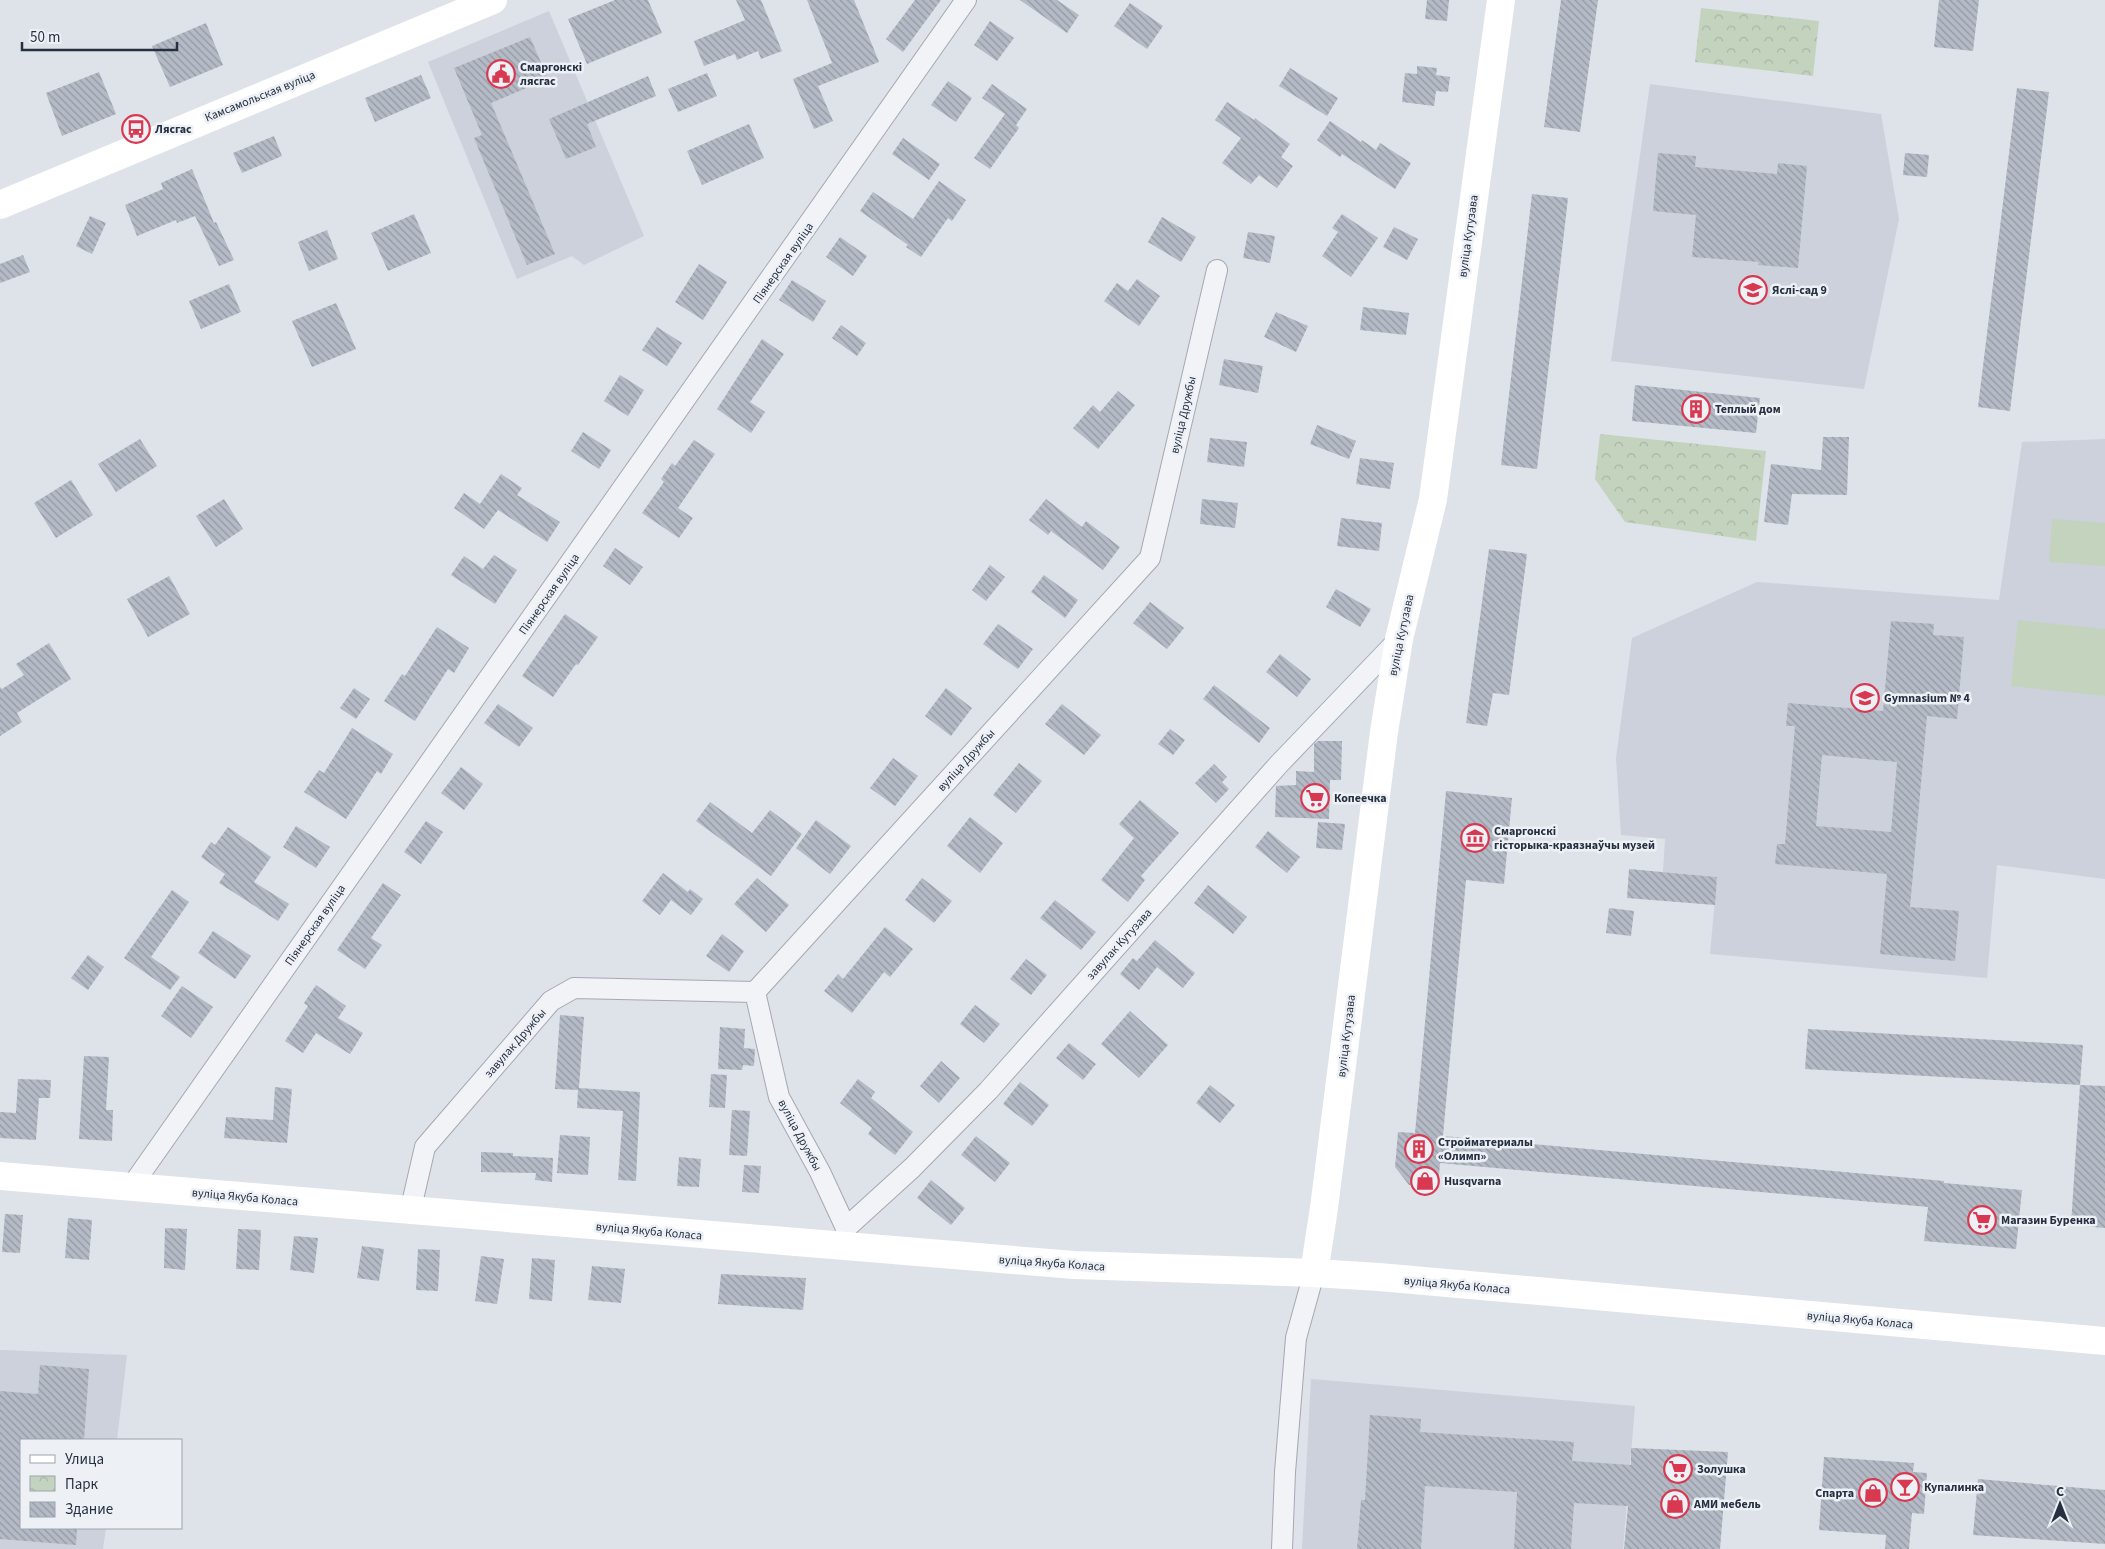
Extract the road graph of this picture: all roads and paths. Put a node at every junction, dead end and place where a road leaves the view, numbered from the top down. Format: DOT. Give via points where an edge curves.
graph roads {
  1 [pos="493,0"];
  2 [pos="966,0"];
  3 [pos="1501,0"];
  4 [pos="0,205"];
  5 [pos="1217,270"];
  6 [pos="1399,639"];
  7 [pos="755,992"];
  8 [pos="0,1176"];
  9 [pos="131,1187"];
  10 [pos="410,1212"];
  11 [pos="846,1238"];
  12 [pos="1314,1273"];
  13 [pos="2105,1341"];
  14 [pos="1282,1549"];
  1 -- 4 [label="main road, Камсамольская вуліца"];
  2 -- 9 [label="street, Піянерская вуліца"];
  3 -- 6 [label="main road, вуліца Кутузава" via="1432,499"];
  5 -- 7 [label="street, вуліца Дружбы" via="1150,558"];
  6 -- 11 [label="street, завулак Кутузава" via="1279,764 988,1091"];
  6 -- 12 [label="main road, вуліца Кутузава" via="1384,732"];
  7 -- 10 [label="street, завулак Дружбы" via="574,988 551,1001 425,1147"];
  7 -- 11 [label="street, вуліца Дружбы" via="779,1097 820,1172"];
  8 -- 9 [label="main road, вуліца Якуба Коласа"];
  9 -- 10 [label="main road, вуліца Якуба Коласа"];
  10 -- 11 [label="main road, вуліца Якуба Коласа"];
  11 -- 12 [label="main road, вуліца Якуба Коласа" via="1074,1265"];
  12 -- 13 [label="main road, вуліца Якуба Коласа"];
  12 -- 14 [label="street" via="1296,1338"];
}
